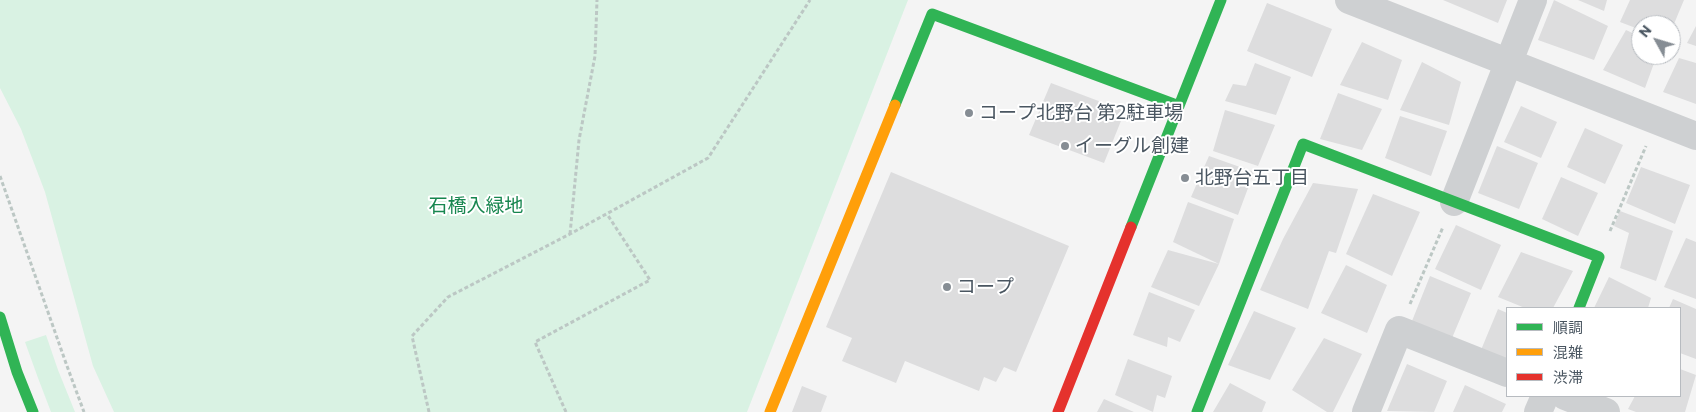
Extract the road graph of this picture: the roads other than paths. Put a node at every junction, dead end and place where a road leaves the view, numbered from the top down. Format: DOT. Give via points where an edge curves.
graph roads {
  1 [pos="1221,0"];
  2 [pos="1349,0"];
  3 [pos="1533,0"];
  4 [pos="1508,62"];
  5 [pos="1179,106"];
  6 [pos="1696,136"];
  7 [pos="1454,202"];
  8 [pos="1579,307"];
  9 [pos="0,317"];
  10 [pos="1506,373"];
  11 [pos="1545,397"];
  12 [pos="1568,397"];
  13 [pos="33,412"];
  14 [pos="770,412"];
  15 [pos="1058,412"];
  16 [pos="1197,412"];
  17 [pos="1366,412"];
  18 [pos="1538,412"];
  19 [pos="1606,412"];
  1 -- 5 [label="main road"];
  2 -- 4 [label="street"];
  3 -- 4 [label="street"];
  4 -- 6 [label="street"];
  4 -- 7 [label="street"];
  5 -- 14 [label="main road" via="932,14"];
  5 -- 15 [label="main road"];
  7 -- 8 [label="main road" via="1599,257"];
  7 -- 16 [label="main road" via="1304,144"];
  9 -- 13 [label="main road"];
  10 -- 17 [label="street" via="1399,330"];
  11 -- 18 [label="street"];
  12 -- 19 [label="street"];
}
